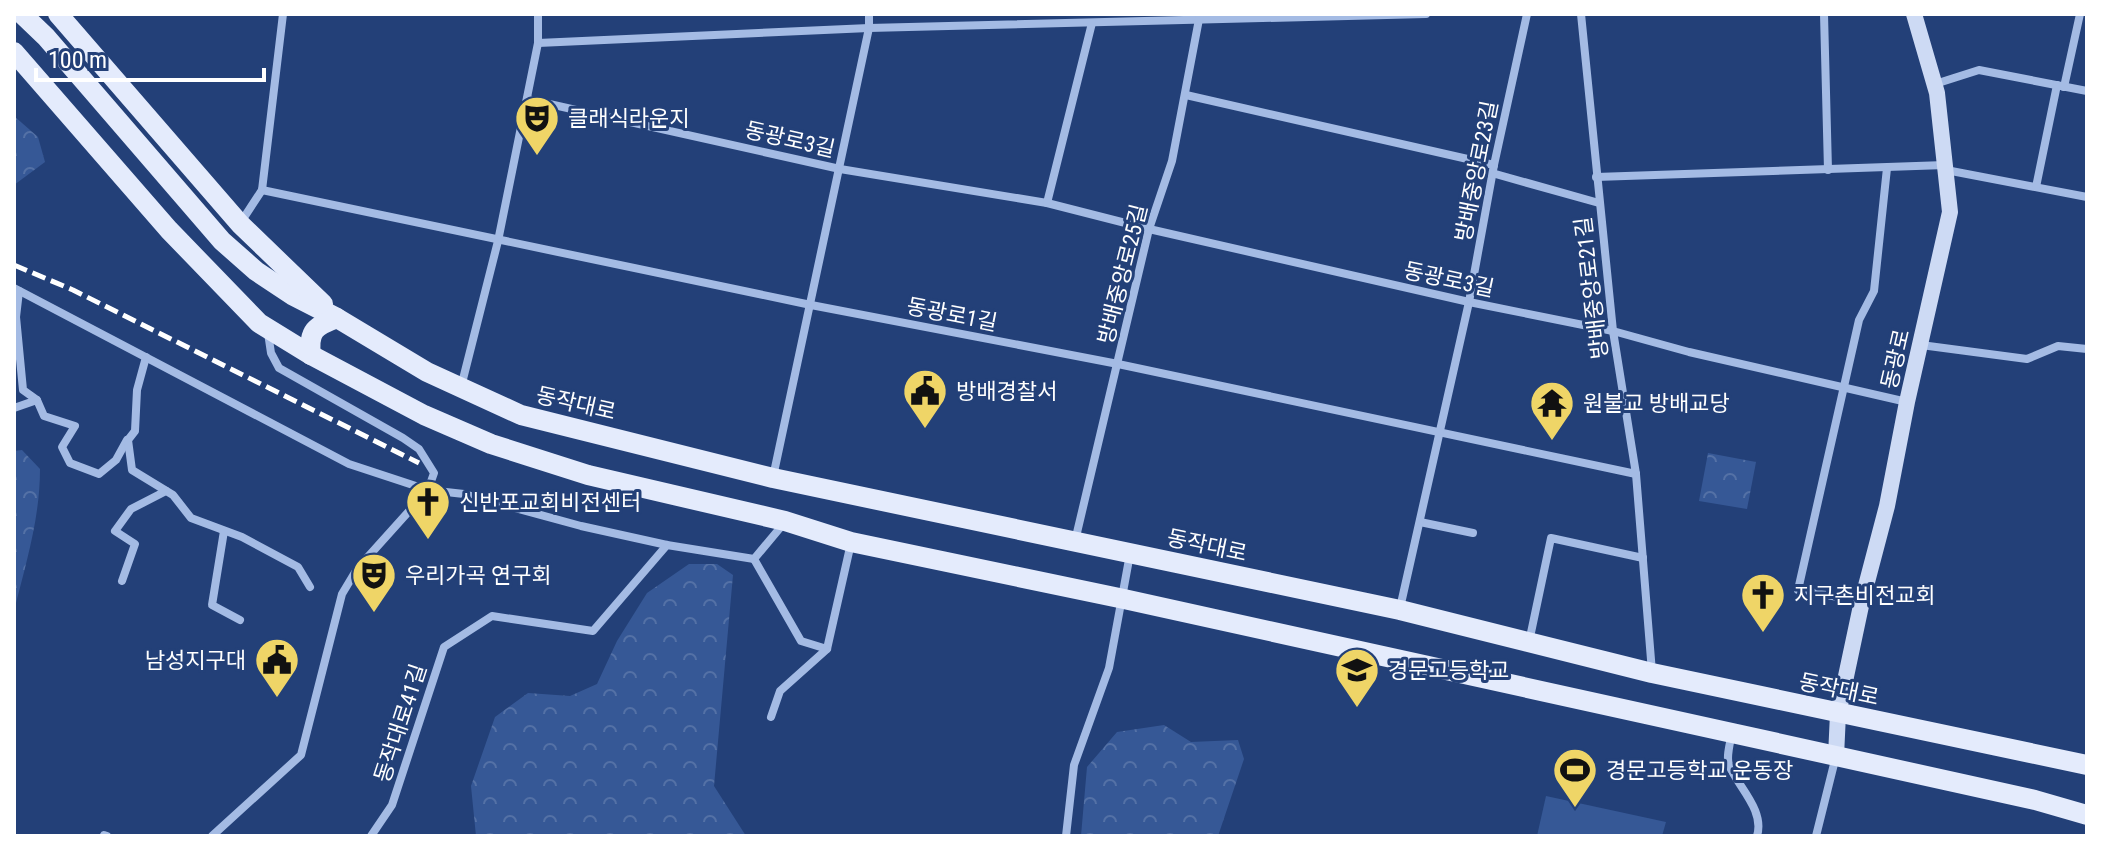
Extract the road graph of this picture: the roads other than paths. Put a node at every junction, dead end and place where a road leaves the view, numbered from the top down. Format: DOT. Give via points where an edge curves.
graph roads {
  1 [pos="22,14"];
  2 [pos="59,14"];
  3 [pos="283,14"];
  4 [pos="538,14"];
  5 [pos="869,14"];
  6 [pos="1426,14"];
  7 [pos="1527,14"];
  8 [pos="1581,14"];
  9 [pos="1824,14"];
  10 [pos="1914,14"];
  11 [pos="2080,14"];
  12 [pos="1200,18"];
  13 [pos="1092,23"];
  14 [pos="869,28"];
  15 [pos="538,43"];
  16 [pos="14,52"];
  17 [pos="1935,84"];
  18 [pos="2060,86"];
  19 [pos="2087,91"];
  20 [pos="1186,95"];
  21 [pos="527,99"];
  22 [pos="1945,167"];
  23 [pos="1887,168"];
  24 [pos="840,169"];
  25 [pos="1493,169"];
  26 [pos="1828,170"];
  27 [pos="1596,177"];
  28 [pos="2036,187"];
  29 [pos="262,190"];
  30 [pos="2087,197"];
  31 [pos="1047,203"];
  32 [pos="1599,203"];
  33 [pos="240,224"];
  34 [pos="1149,229"];
  35 [pos="498,241"];
  36 [pos="17,289"];
  37 [pos="1469,302"];
  38 [pos="811,305"];
  39 [pos="337,318"];
  40 [pos="268,329"];
  41 [pos="1613,331"];
  42 [pos="1921,345"];
  43 [pos="2087,349"];
  44 [pos="311,355"];
  45 [pos="146,357"];
  46 [pos="1118,364"];
  47 [pos="1844,386"];
  48 [pos="461,388"];
  49 [pos="37,400"];
  50 [pos="1907,402"];
  51 [pos="14,408"];
  52 [pos="1440,433"];
  53 [pos="128,440"];
  54 [pos="1636,474"];
  55 [pos="773,478"];
  56 [pos="428,490"];
  57 [pos="166,491"];
  58 [pos="785,521"];
  59 [pos="1420,522"];
  60 [pos="224,531"];
  61 [pos="1473,533"];
  62 [pos="851,542"];
  63 [pos="1075,542"];
  64 [pos="667,545"];
  65 [pos="1130,553"];
  66 [pos="1643,558"];
  67 [pos="754,559"];
  68 [pos="122,581"];
  69 [pos="310,587"];
  70 [pos="1124,599"];
  71 [pos="1862,601"];
  72 [pos="1400,610"];
  73 [pos="240,620"];
  74 [pos="1529,643"];
  75 [pos="827,649"];
  76 [pos="1652,673"];
  77 [pos="1838,714"];
  78 [pos="771,717"];
  79 [pos="1732,733"];
  80 [pos="1836,756"];
  81 [pos="2087,765"];
  82 [pos="2087,815"];
  83 [pos="212,836"];
  84 [pos="371,836"];
  85 [pos="1066,836"];
  86 [pos="1757,836"];
  87 [pos="1816,836"];
  1 -- 39 [label="main road, 동작대로" via="222,241 256,271"];
  2 -- 33 [label="main road, 동작대로"];
  3 -- 29 [label="street"];
  4 -- 15 [label="street"];
  5 -- 14 [label="street"];
  6 -- 12 [label="street"];
  7 -- 25 [label="street, 방배중앙로23길"];
  8 -- 27 [label="street, 방배중앙로21길"];
  9 -- 26 [label="street"];
  10 -- 17 [label="street, 동광로"];
  11 -- 18 [label="street"];
  12 -- 13 [label="street"];
  12 -- 20 [label="street, 방배중앙로25길"];
  13 -- 14 [label="street"];
  13 -- 31 [label="street"];
  14 -- 15 [label="street"];
  14 -- 24 [label="street"];
  15 -- 21 [label="street"];
  16 -- 40 [label="main road" via="169,230"];
  17 -- 18 [label="street" via="1979,70"];
  17 -- 22 [label="street, 동광로"];
  18 -- 19 [label="street"];
  18 -- 28 [label="street"];
  20 -- 25 [label="street"];
  20 -- 34 [label="street, 방배중앙로25길" via="1172,161"];
  21 -- 24 [label="street, 동광로3길"];
  21 -- 35 [label="street"];
  22 -- 23 [label="street"];
  22 -- 28 [label="street"];
  22 -- 42 [label="street, 동광로" via="1950,212"];
  23 -- 26 [label="street"];
  23 -- 47 [label="street" via="1874,291 1859,320"];
  24 -- 31 [label="street, 동광로3길"];
  24 -- 38 [label="street"];
  25 -- 32 [label="street"];
  25 -- 37 [label="street, 방배중앙로23길"];
  26 -- 27 [label="street"];
  27 -- 32 [label="street, 방배중앙로21길"];
  28 -- 30 [label="street"];
  29 -- 33 [label="street"];
  29 -- 35 [label="street, 동광로1길"];
  31 -- 34 [label="street, 동광로3길"];
  32 -- 41 [label="street, 방배중앙로21길"];
  33 -- 39 [label="main road, 동작대로"];
  34 -- 37 [label="street, 동광로3길"];
  34 -- 46 [label="street, 방배중앙로25길"];
  35 -- 38 [label="street, 동광로1길"];
  35 -- 48 [label="street"];
  36 -- 45 [label="street"];
  36 -- 49 [label="street" via="23,390"];
  37 -- 41 [label="street, 동광로3길"];
  37 -- 52 [label="street, 방배중앙로23길"];
  38 -- 46 [label="street, 동광로1길"];
  38 -- 55 [label="street"];
  39 -- 44 [label="main road" via="318,325 309,340"];
  39 -- 48 [label="main road, 동작대로"];
  40 -- 44 [label="main road"];
  40 -- 56 [label="street" via="279,368 419,449 434,473"];
  41 -- 47 [label="street, 동광로3길"];
  41 -- 54 [label="street, 방배중앙로21길"];
  42 -- 43 [label="street" via="2027,359 2058,346"];
  42 -- 50 [label="street, 동광로"];
  44 -- 58 [label="main road" via="491,444 588,475"];
  45 -- 53 [label="street" via="137,390 135,431"];
  45 -- 56 [label="street" via="349,464"];
  46 -- 52 [label="street, 동광로1길"];
  46 -- 63 [label="street, 방배중앙로25길"];
  47 -- 50 [label="street, 동광로3길"];
  47 -- 71 [label="street" via="1798,590"];
  48 -- 55 [label="main road, 동작대로" via="521,415"];
  49 -- 51 [label="street"];
  49 -- 53 [label="street" via="44,416 75,426 62,447 70,463 99,474"];
  50 -- 71 [label="street, 동광로"];
  52 -- 54 [label="street, 동광로1길"];
  52 -- 59 [label="street, 방배중앙로23길"];
  53 -- 57 [label="street" via="132,470"];
  54 -- 66 [label="street, 방배중앙로21길"];
  55 -- 63 [label="main road, 동작대로"];
  56 -- 64 [label="street" via="464,494"];
  56 -- 83 [label="street" via="357,569 342,594 301,755"];
  57 -- 60 [label="street" via="191,518"];
  57 -- 68 [label="street" via="131,509 115,531 135,544"];
  58 -- 62 [label="main road"];
  58 -- 67 [label="street"];
  59 -- 61 [label="street"];
  59 -- 72 [label="street, 방배중앙로23길"];
  60 -- 69 [label="street" via="298,567"];
  60 -- 73 [label="street" via="212,605"];
  62 -- 70 [label="main road"];
  62 -- 75 [label="street"];
  63 -- 65 [label="main road, 동작대로"];
  64 -- 67 [label="street"];
  64 -- 84 [label="street, 동작대로41길" via="593,631 492,616 444,647 392,805"];
  65 -- 70 [label="street"];
  65 -- 72 [label="main road, 동작대로"];
  66 -- 74 [label="street" via="1551,538"];
  66 -- 76 [label="street, 방배중앙로21길"];
  67 -- 75 [label="street" via="801,641"];
  70 -- 79 [label="main road"];
  70 -- 85 [label="street" via="1109,668 1074,765"];
  71 -- 77 [label="street, 동광로"];
  72 -- 74 [label="main road, 동작대로"];
  74 -- 76 [label="main road, 동작대로"];
  75 -- 78 [label="street" via="780,691"];
  76 -- 77 [label="main road, 동작대로"];
  77 -- 80 [label="street, 동광로"];
  77 -- 81 [label="main road, 동작대로"];
  79 -- 80 [label="main road"];
  79 -- 86 [label="street" via="1727,762 1751,801 1760,828"];
  80 -- 82 [label="main road"];
  80 -- 87 [label="street"];
}
